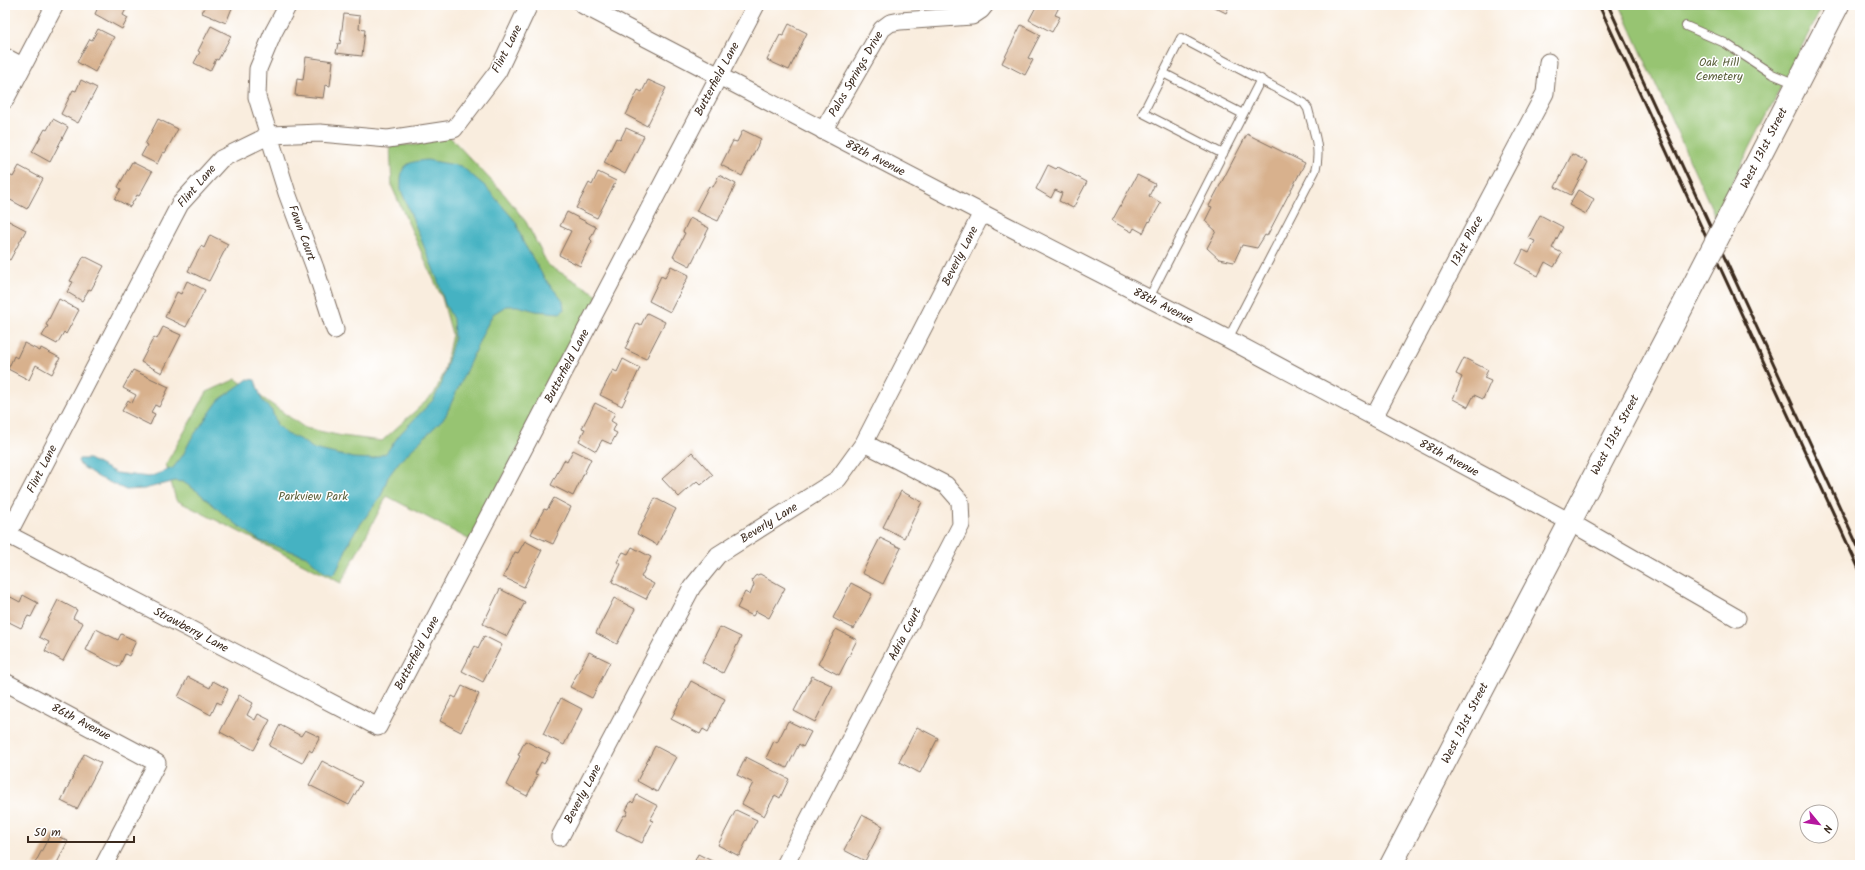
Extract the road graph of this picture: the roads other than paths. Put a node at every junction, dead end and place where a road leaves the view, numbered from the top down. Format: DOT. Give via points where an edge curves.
graph roads {
  1 [pos="55,5"];
  2 [pos="288,5"];
  3 [pos="529,5"];
  4 [pos="583,5"];
  5 [pos="756,5"];
  6 [pos="985,5"];
  7 [pos="1838,5"];
  8 [pos="1686,26"];
  9 [pos="5,57"];
  10 [pos="1548,62"];
  11 [pos="22,66"];
  12 [pos="1163,73"];
  13 [pos="719,76"];
  14 [pos="1261,79"];
  15 [pos="1796,85"];
  16 [pos="5,100"];
  17 [pos="1243,114"];
  18 [pos="823,131"];
  19 [pos="270,135"];
  20 [pos="1223,154"];
  21 [pos="982,213"];
  22 [pos="1149,298"];
  23 [pos="335,330"];
  24 [pos="1228,339"];
  25 [pos="1374,417"];
  26 [pos="864,443"];
  27 [pos="1570,522"];
  28 [pos="6,534"];
  29 [pos="1737,618"];
  30 [pos="5,682"];
  31 [pos="378,728"];
  32 [pos="560,837"];
  33 [pos="104,865"];
  34 [pos="785,865"];
  35 [pos="1391,865"];
  1 -- 11 [label="street"];
  2 -- 19 [label="street, Fawn Court" via="258,69 258,97"];
  3 -- 19 [label="street, Flint Lane" via="498,71 454,129 388,139 320,133"];
  4 -- 13 [label="street, 88th Avenue"];
  5 -- 13 [label="street, Butterfield Lane"];
  6 -- 18 [label="street, Palos Springs Drive" via="972,16 900,21 882,29"];
  7 -- 15 [label="street, West 131st Street"];
  8 -- 15 [label="lane" via="1725,43 1772,74"];
  9 -- 11 [label="street"];
  10 -- 25 [label="street, 131st Place" via="1545,93"];
  11 -- 16 [label="street"];
  12 -- 14 [label="lane" via="1181,38"];
  12 -- 17 [label="lane"];
  12 -- 20 [label="lane" via="1143,113"];
  13 -- 18 [label="street, 88th Avenue"];
  13 -- 31 [label="street, Butterfield Lane"];
  14 -- 17 [label="lane"];
  14 -- 24 [label="lane" via="1304,103 1315,135 1319,160"];
  15 -- 27 [label="street, West 131st Street, bridge"];
  17 -- 20 [label="lane"];
  18 -- 21 [label="street, 88th Avenue"];
  19 -- 23 [label="street, Fawn Court" via="287,193"];
  19 -- 28 [label="street, Flint Lane" via="221,159 180,204"];
  20 -- 22 [label="lane"];
  21 -- 22 [label="street, 88th Avenue"];
  21 -- 26 [label="street, Beverly Lane"];
  22 -- 24 [label="street, 88th Avenue"];
  24 -- 25 [label="street, 88th Avenue"];
  25 -- 27 [label="street, 88th Avenue"];
  26 -- 32 [label="street, Beverly Lane" via="838,479 718,555 700,575"];
  26 -- 34 [label="street, Adria Court" via="946,485 960,502 961,525"];
  27 -- 29 [label="street, 88th Avenue"];
  27 -- 35 [label="street, West 131st Street"];
  28 -- 31 [label="street, Strawberry Lane"];
  30 -- 33 [label="street, 86th Avenue" via="157,763"];
}
